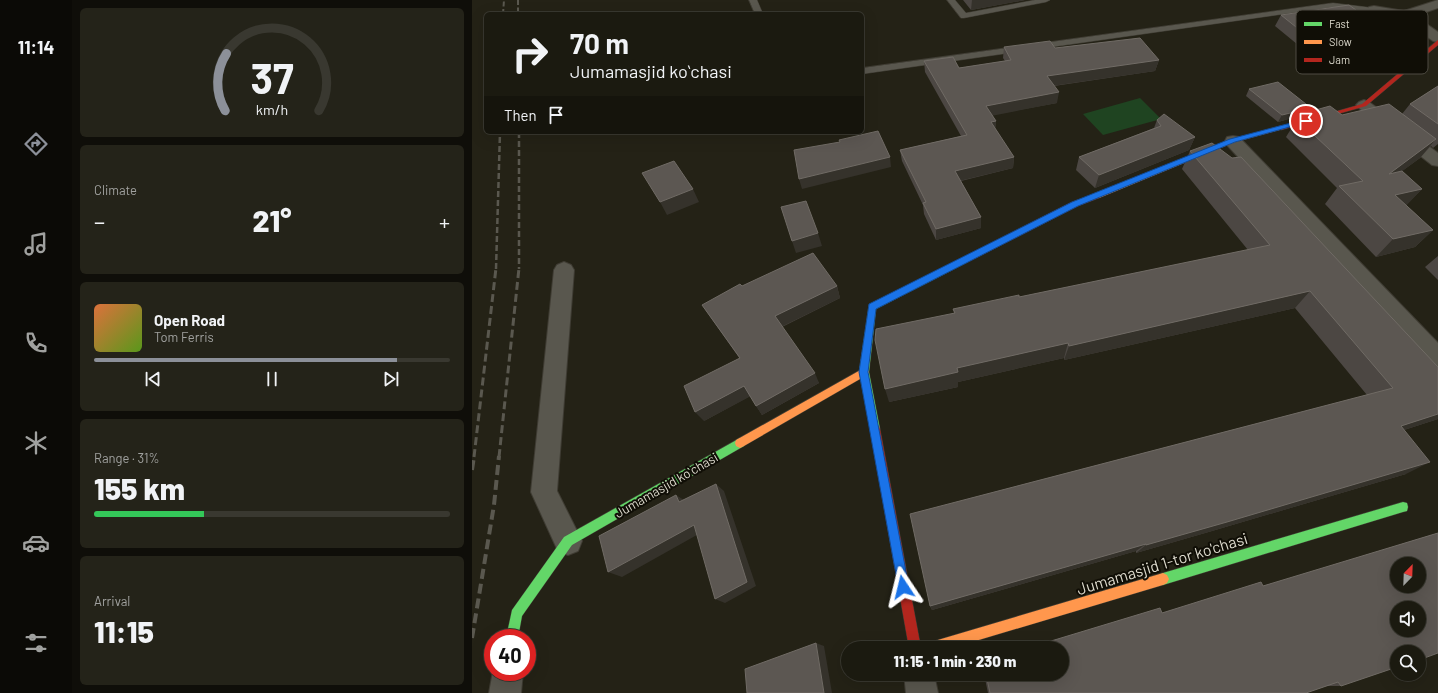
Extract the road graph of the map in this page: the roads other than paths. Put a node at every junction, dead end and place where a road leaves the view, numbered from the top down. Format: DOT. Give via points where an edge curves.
graph roads {
  1 [pos="753,0"];
  2 [pos="951,0"];
  3 [pos="1046,0"];
  4 [pos="1353,0"];
  5 [pos="1438,4"];
  6 [pos="1296,10"];
  7 [pos="1297,10"];
  8 [pos="1374,10"];
  9 [pos="1420,10"];
  10 [pos="758,12"];
  11 [pos="1428,31"];
  12 [pos="1438,38"];
  13 [pos="1438,42"];
  14 [pos="1428,51"];
  15 [pos="864,71"];
  16 [pos="1400,74"];
  17 [pos="1364,105"];
  18 [pos="1233,141"];
  19 [pos="1438,161"];
  20 [pos="564,270"];
  21 [pos="1438,358"];
  22 [pos="864,372"];
  23 [pos="1402,507"];
  24 [pos="568,541"];
  25 [pos="514,629"];
  26 [pos="914,641"];
  27 [pos="954,641"];
  28 [pos="507,681"];
  29 [pos="920,681"];
  30 [pos="505,693"];
  31 [pos="922,693"];
  1 -- 10 [label="lane"];
  2 -- 3 [label="lane" via="964,16"];
  4 -- 8 [label="lane"];
  5 -- 9 [label="street"];
  6 -- 15 [label="lane"];
  7 -- 8 [label="lane" via="1333,5"];
  11 -- 12 [label="street"];
  13 -- 14 [label="street"];
  16 -- 17 [label="street"];
  17 -- 18 [label="street"];
  17 -- 19 [label="street"];
  18 -- 21 [label="street"];
  18 -- 22 [label="street" via="1075,204 872,307"];
  20 -- 24 [label="street" via="544,492"];
  22 -- 24 [label="street, Jumamasjid koʻchasi"];
  22 -- 26 [label="street"];
  23 -- 27 [label="street, Jumamasjid 1-tor ko'chasi"];
  24 -- 25 [label="street, Jumamasjid koʻchasi" via="516,614"];
  28 -- 30 [label="street"];
  29 -- 31 [label="street"];
}
